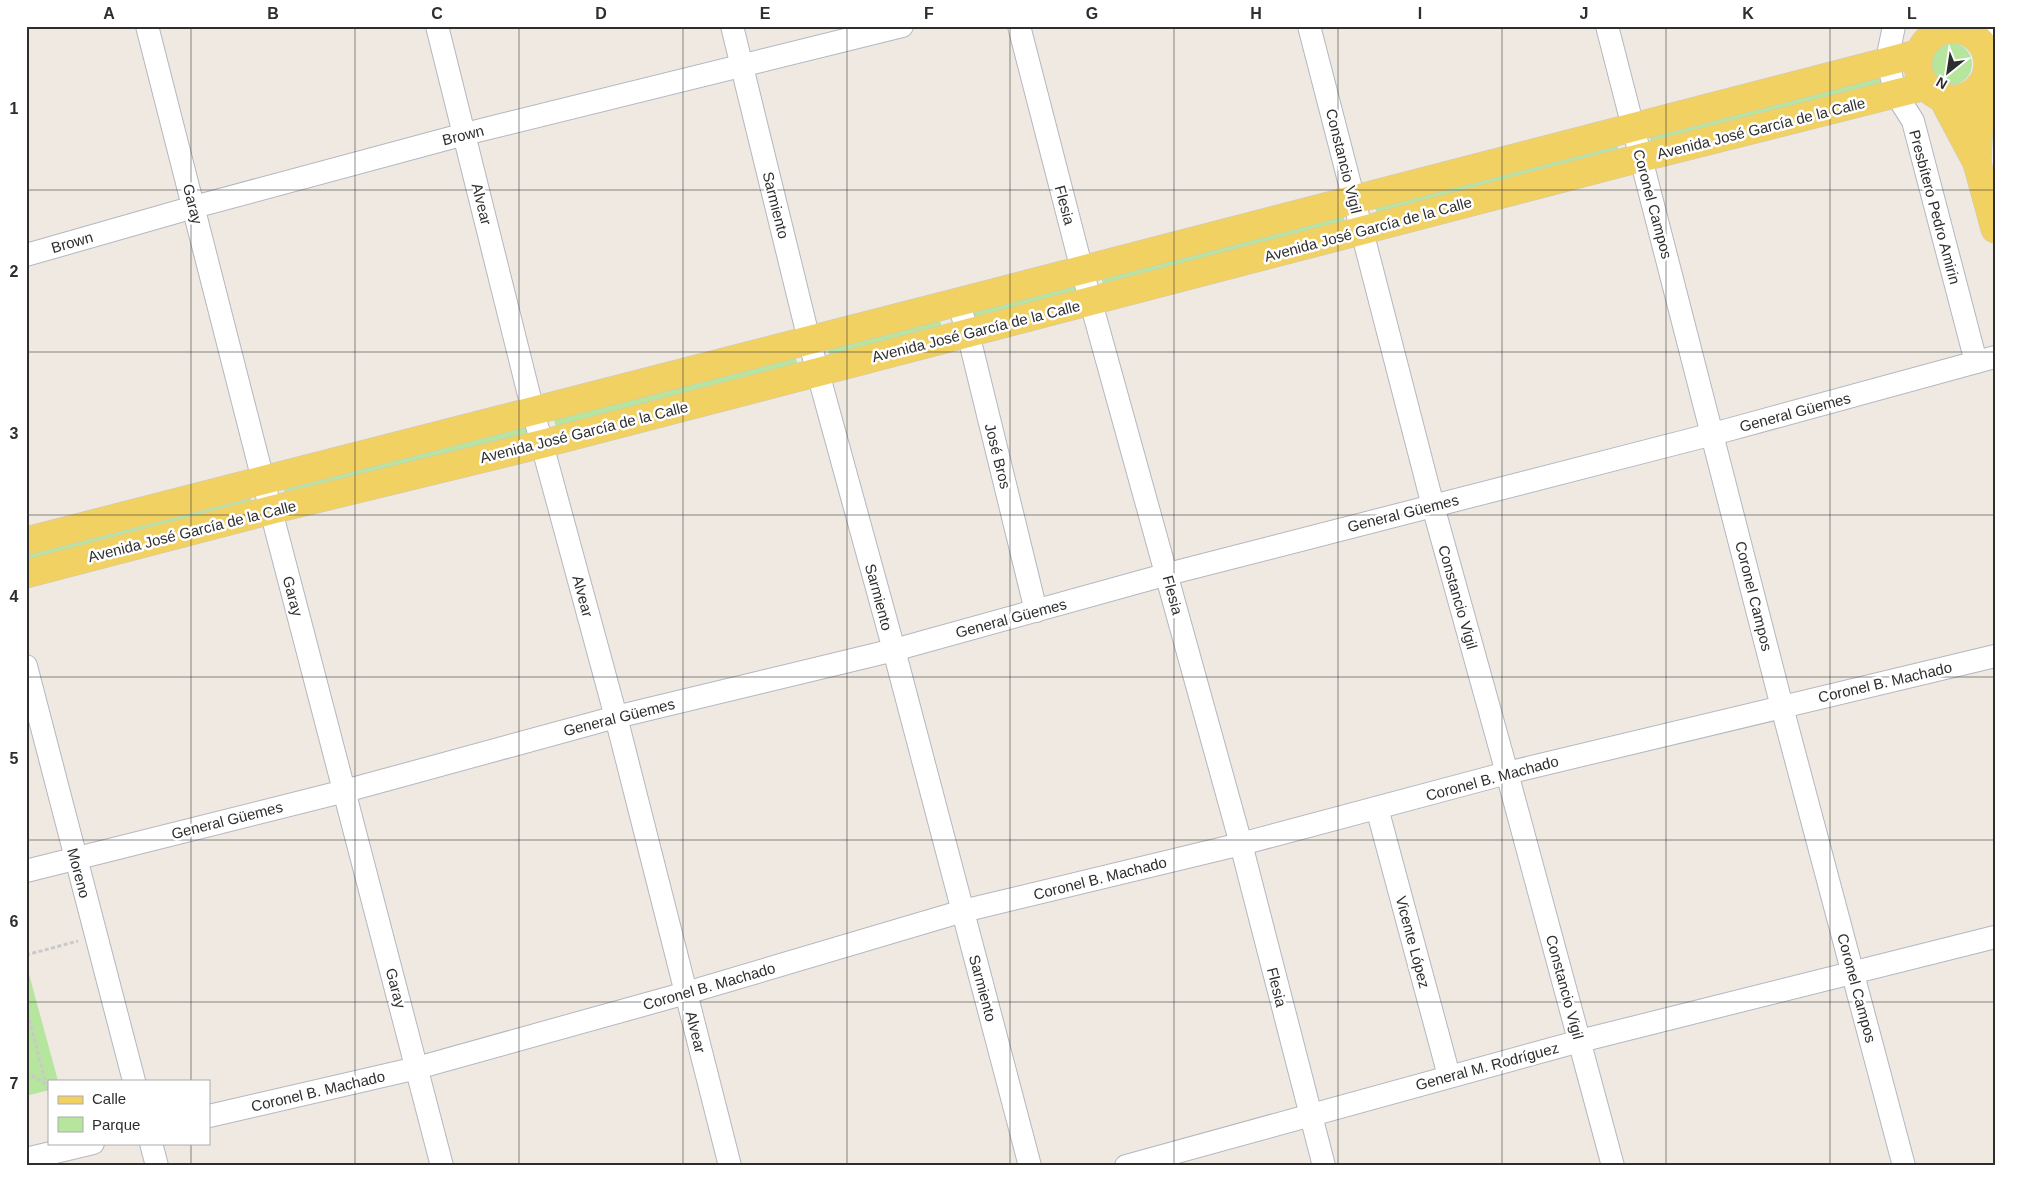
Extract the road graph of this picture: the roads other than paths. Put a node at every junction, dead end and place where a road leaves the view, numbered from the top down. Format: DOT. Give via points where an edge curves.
graph roads {
  1 [pos="147,26"];
  2 [pos="437,26"];
  3 [pos="732,26"];
  4 [pos="902,26"];
  5 [pos="1019,26"];
  6 [pos="1309,26"];
  7 [pos="1607,26"];
  8 [pos="1894,26"];
  9 [pos="1974,33"];
  10 [pos="1924,40"];
  11 [pos="1887,60"];
  12 [pos="743,67"];
  13 [pos="1987,77"];
  14 [pos="1934,92"];
  15 [pos="1896,94"];
  16 [pos="1632,128"];
  17 [pos="465,134"];
  18 [pos="1640,158"];
  19 [pos="1977,163"];
  20 [pos="1354,200"];
  21 [pos="194,207"];
  22 [pos="1995,229"];
  23 [pos="1362,230"];
  24 [pos="26,255"];
  25 [pos="1082,270"];
  26 [pos="1091,301"];
  27 [pos="958,302"];
  28 [pos="968,333"];
  29 [pos="809,340"];
  30 [pos="1985,359"];
  31 [pos="817,372"];
  32 [pos="533,411"];
  33 [pos="1713,434"];
  34 [pos="542,444"];
  35 [pos="263,480"];
  36 [pos="1433,506"];
  37 [pos="271,510"];
  38 [pos="26,541"];
  39 [pos="26,574"];
  40 [pos="1168,574"];
  41 [pos="1036,611"];
  42 [pos="894,650"];
  43 [pos="1995,656"];
  44 [pos="26,666"];
  45 [pos="1782,707"];
  46 [pos="616,717"];
  47 [pos="1507,773"];
  48 [pos="345,791"];
  49 [pos="1377,808"];
  50 [pos="1241,844"];
  51 [pos="75,858"];
  52 [pos="26,871"];
  53 [pos="963,911"];
  54 [pos="1995,938"];
  55 [pos="1854,974"];
  56 [pos="686,993"];
  57 [pos="1580,1041"];
  58 [pos="416,1068"];
  59 [pos="1449,1076"];
  60 [pos="134,1080"];
  61 [pos="210,1116"];
  62 [pos="1310,1116"];
  63 [pos="89,1144"];
  64 [pos="151,1144"];
  65 [pos="26,1159"];
  66 [pos="156,1166"];
  67 [pos="442,1166"];
  68 [pos="730,1166"];
  69 [pos="1030,1166"];
  70 [pos="1126,1166"];
  71 [pos="1324,1166"];
  72 [pos="1612,1166"];
  73 [pos="1904,1166"];
  1 -- 21 [label="street, Garay"];
  2 -- 17 [label="street, Alvear"];
  3 -- 12 [label="street, Sarmiento"];
  4 -- 12 [label="street, Brown"];
  5 -- 25 [label="street, Flesia"];
  6 -- 20 [label="street, Constancio Vigil"];
  7 -- 16 [label="street, Coronel Campos"];
  8 -- 11 [label="street, Presbítero Pedro Amirin"];
  9 -- 10 [label="main road" via="1940,32"];
  9 -- 13 [label="main road" via="1985,50"];
  10 -- 11 [label="main road, Avenida José García de la Calle"];
  10 -- 14 [label="main road" via="1919,70"];
  11 -- 15 [label="street, Presbítero Pedro Amirin"];
  11 -- 16 [label="main road, Avenida José García de la Calle"];
  12 -- 17 [label="street, Brown"];
  12 -- 29 [label="street, Sarmiento"];
  13 -- 14 [label="main road" via="1968,96 1959,98"];
  13 -- 19 [label="main road"];
  14 -- 15 [label="main road, Avenida José García de la Calle"];
  14 -- 19 [label="main road"];
  15 -- 18 [label="main road, Avenida José García de la Calle"];
  15 -- 30 [label="street, Presbítero Pedro Amirin" via="1912,121"];
  16 -- 18 [label="street, Coronel Campos"];
  16 -- 20 [label="main road, Avenida José García de la Calle"];
  17 -- 21 [label="street, Brown"];
  17 -- 32 [label="street, Alvear"];
  18 -- 23 [label="main road, Avenida José García de la Calle"];
  18 -- 33 [label="street, Coronel Campos"];
  19 -- 22 [label="main road"];
  20 -- 23 [label="street, Constancio Vigil"];
  20 -- 25 [label="main road, Avenida José García de la Calle"];
  21 -- 24 [label="street, Brown"];
  21 -- 35 [label="street, Garay"];
  23 -- 26 [label="main road, Avenida José García de la Calle"];
  23 -- 36 [label="street, Constancio Vigil"];
  25 -- 26 [label="street, Flesia"];
  25 -- 27 [label="main road, Avenida José García de la Calle"];
  26 -- 28 [label="main road, Avenida José García de la Calle"];
  26 -- 40 [label="street, Flesia"];
  27 -- 28 [label="street, José Bros"];
  27 -- 29 [label="main road, Avenida José García de la Calle"];
  28 -- 31 [label="main road, Avenida José García de la Calle"];
  28 -- 41 [label="street, José Bros"];
  29 -- 31 [label="street, Sarmiento"];
  29 -- 32 [label="main road, Avenida José García de la Calle"];
  30 -- 33 [label="street, General Güemes"];
  31 -- 34 [label="main road, Avenida José García de la Calle"];
  31 -- 42 [label="street, Sarmiento"];
  32 -- 34 [label="street, Alvear"];
  32 -- 35 [label="main road, Avenida José García de la Calle"];
  33 -- 36 [label="street, General Güemes"];
  33 -- 45 [label="street, Coronel Campos"];
  34 -- 37 [label="main road, Avenida José García de la Calle"];
  34 -- 46 [label="street, Alvear"];
  35 -- 37 [label="street, Garay"];
  35 -- 38 [label="main road, Avenida José García de la Calle"];
  36 -- 40 [label="street, General Güemes"];
  36 -- 47 [label="street, Constancio Vigil"];
  37 -- 39 [label="main road, Avenida José García de la Calle"];
  37 -- 48 [label="street, Garay"];
  40 -- 41 [label="street, General Güemes"];
  40 -- 50 [label="street, Flesia"];
  41 -- 42 [label="street, General Güemes"];
  42 -- 46 [label="street, General Güemes"];
  42 -- 53 [label="street, Sarmiento"];
  43 -- 45 [label="street, Coronel B. Machado"];
  44 -- 51 [label="street, Moreno"];
  45 -- 47 [label="street, Coronel B. Machado"];
  45 -- 55 [label="street, Coronel Campos"];
  46 -- 48 [label="street, General Güemes"];
  46 -- 56 [label="street, Alvear"];
  47 -- 49 [label="street, Coronel B. Machado"];
  47 -- 57 [label="street, Constancio Vigil"];
  48 -- 51 [label="street, General Güemes"];
  48 -- 58 [label="street, Garay"];
  49 -- 50 [label="street, Coronel B. Machado"];
  49 -- 59 [label="street, Vicente López"];
  50 -- 53 [label="street, Coronel B. Machado"];
  50 -- 62 [label="street, Flesia"];
  51 -- 52 [label="street, General Güemes"];
  51 -- 60 [label="street, Moreno"];
  53 -- 56 [label="street, Coronel B. Machado"];
  53 -- 69 [label="street, Sarmiento"];
  54 -- 55 [label="street, General M. Rodríguez"];
  55 -- 57 [label="street, General M. Rodríguez"];
  55 -- 73 [label="street, Coronel Campos"];
  56 -- 58 [label="street, Coronel B. Machado"];
  56 -- 68 [label="street, Alvear"];
  57 -- 59 [label="street, General M. Rodríguez"];
  57 -- 72 [label="street, Constancio Vigil"];
  58 -- 61 [label="street, Coronel B. Machado"];
  58 -- 67 [label="street, Garay"];
  59 -- 62 [label="street, General M. Rodríguez"];
  62 -- 70 [label="street, General M. Rodríguez"];
  62 -- 71 [label="street, Flesia"];
  63 -- 65 [label="street"];
  64 -- 66 [label="street"];
}
